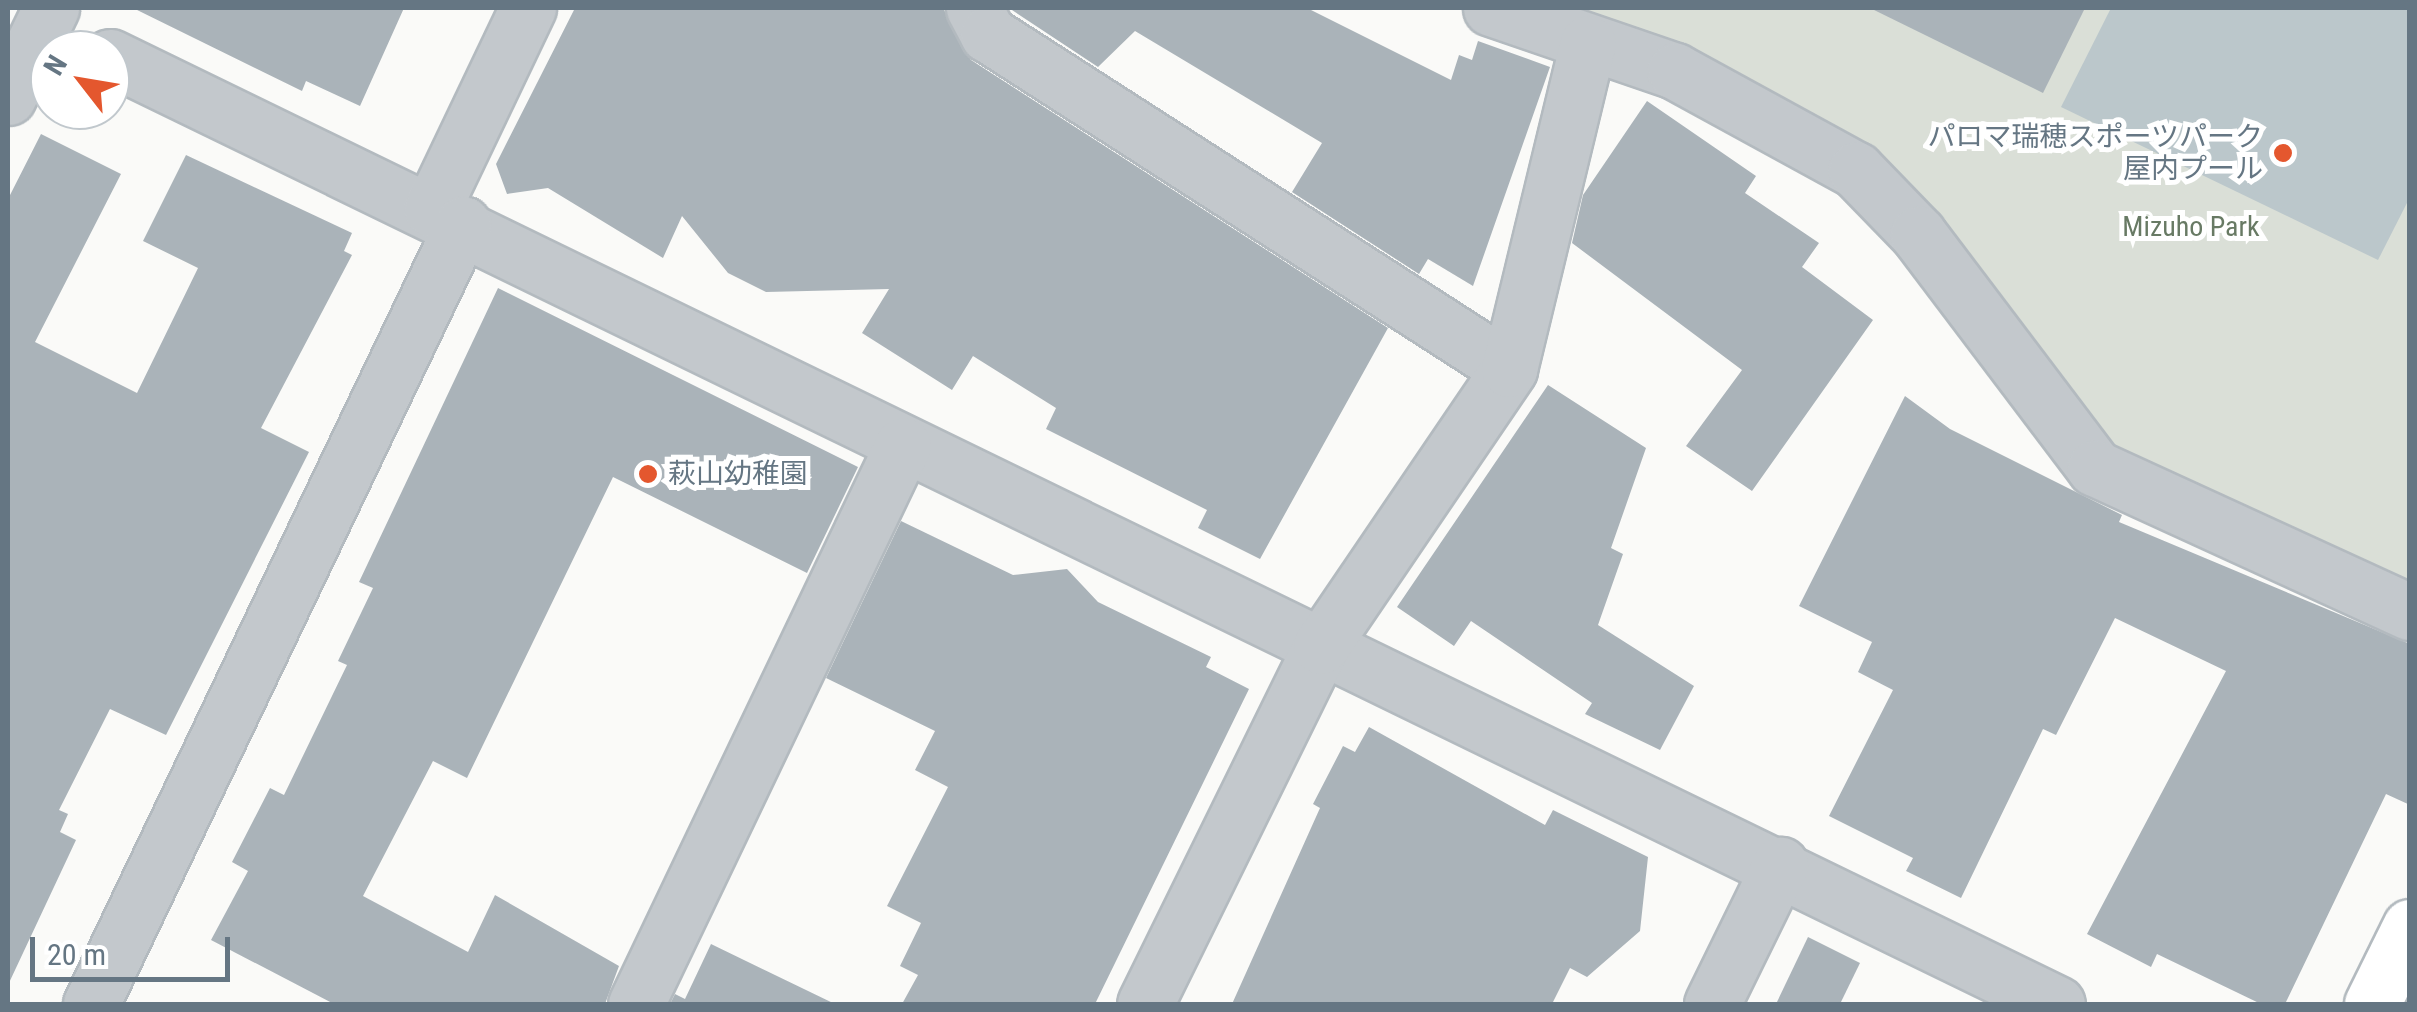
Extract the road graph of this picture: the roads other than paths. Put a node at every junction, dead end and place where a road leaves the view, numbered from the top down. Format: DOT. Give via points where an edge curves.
graph roads {
  1 [pos="528,8"];
  2 [pos="974,8"];
  3 [pos="1491,8"];
  4 [pos="34,14"];
  5 [pos="61,30"];
  6 [pos="1588,43"];
  7 [pos="130,66"];
  8 [pos="8,97"];
  9 [pos="448,216"];
  10 [pos="1508,370"];
  11 [pos="903,445"];
  12 [pos="2410,612"];
  13 [pos="1322,646"];
  14 [pos="1780,865"];
  15 [pos="2410,927"];
  16 [pos="90,1004"];
  17 [pos="636,1004"];
  18 [pos="1145,1004"];
  19 [pos="1712,1004"];
  20 [pos="2058,1004"];
  21 [pos="2372,1004"];
  1 -- 9 [label="street"];
  2 -- 10 [label="street" via="988,34"];
  3 -- 6 [label="street"];
  4 -- 5 [label="street"];
  4 -- 8 [label="street"];
  6 -- 10 [label="street"];
  6 -- 12 [label="street" via="1675,70 1856,170 1918,234 2096,468"];
  7 -- 9 [label="street"];
  9 -- 11 [label="street"];
  9 -- 16 [label="street"];
  10 -- 13 [label="street"];
  11 -- 13 [label="street"];
  11 -- 17 [label="street"];
  13 -- 14 [label="street"];
  13 -- 18 [label="street"];
  14 -- 19 [label="street"];
  14 -- 20 [label="street"];
  15 -- 21 [label="street"];
}
